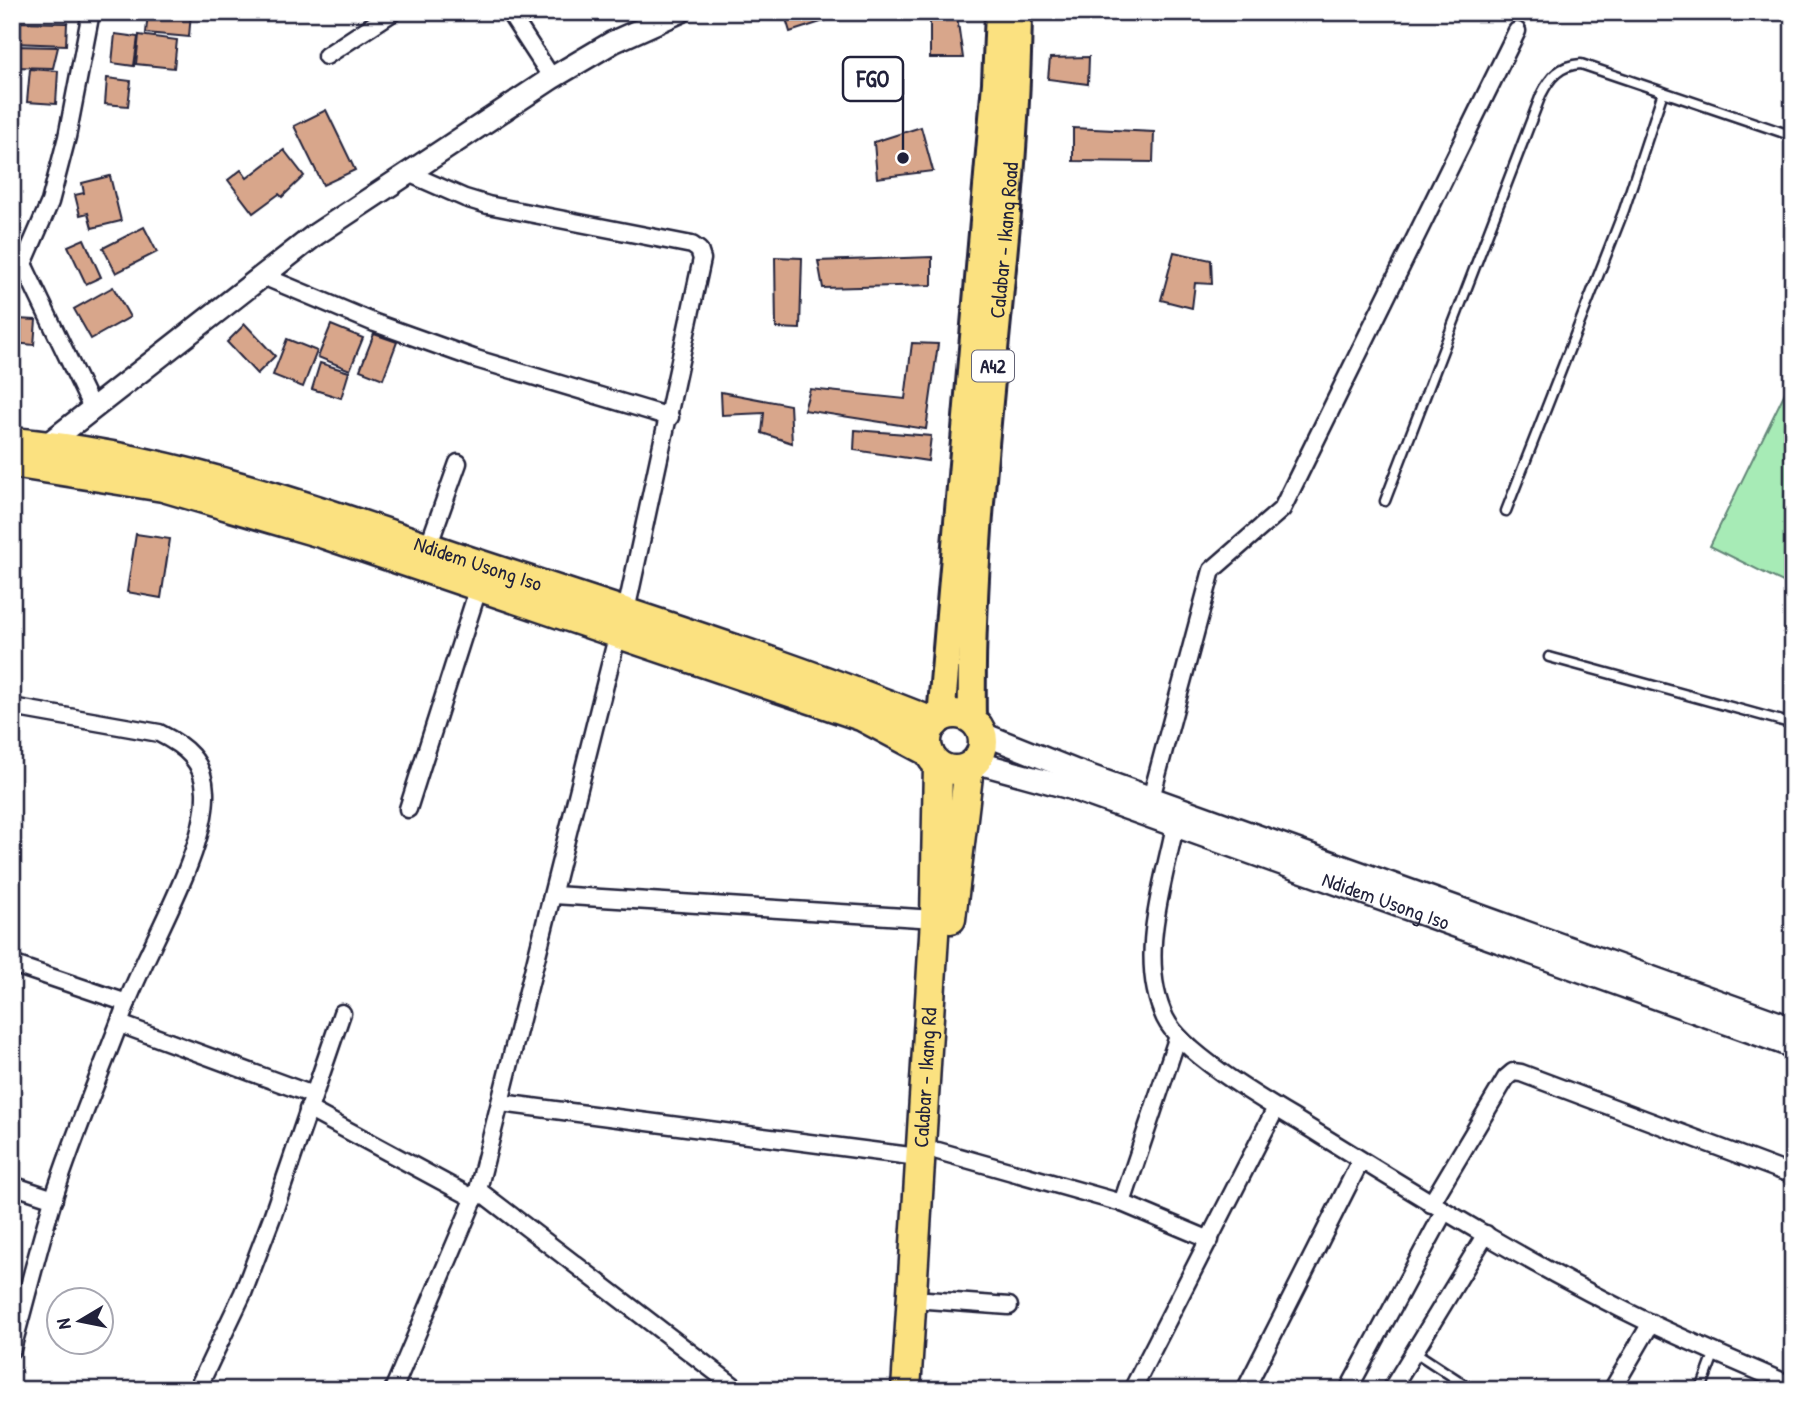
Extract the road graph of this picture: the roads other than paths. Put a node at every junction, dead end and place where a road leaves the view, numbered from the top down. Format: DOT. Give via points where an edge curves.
graph roads {
  1 [pos="91,12"];
  2 [pos="393,12"];
  3 [pos="509,12"];
  4 [pos="681,12"];
  5 [pos="999,12"];
  6 [pos="1018,12"];
  7 [pos="1517,31"];
  8 [pos="326,56"];
  9 [pos="552,78"];
  10 [pos="1663,92"];
  11 [pos="1793,136"];
  12 [pos="408,173"];
  13 [pos="18,259"];
  14 [pos="263,276"];
  15 [pos="92,408"];
  16 [pos="670,417"];
  17 [pos="47,445"];
  18 [pos="15,456"];
  19 [pos="458,463"];
  20 [pos="1385,501"];
  21 [pos="1506,511"];
  22 [pos="428,547"];
  23 [pos="479,586"];
  24 [pos="622,622"];
  25 [pos="1549,657"];
  26 [pos="12,707"];
  27 [pos="938,720"];
  28 [pos="1793,724"];
  29 [pos="976,726"];
  30 [pos="934,759"];
  31 [pos="972,765"];
  32 [pos="1151,798"];
  33 [pos="408,809"];
  34 [pos="1175,826"];
  35 [pos="554,895"];
  36 [pos="935,919"];
  37 [pos="12,964"];
  38 [pos="127,1003"];
  39 [pos="342,1013"];
  40 [pos="120,1024"];
  41 [pos="1793,1028"];
  42 [pos="1177,1039"];
  43 [pos="1793,1047"];
  44 [pos="311,1102"];
  45 [pos="501,1103"];
  46 [pos="1276,1108"];
  47 [pos="928,1154"];
  48 [pos="1360,1162"];
  49 [pos="1793,1175"];
  50 [pos="12,1185"];
  51 [pos="477,1194"];
  52 [pos="54,1199"];
  53 [pos="1122,1203"];
  54 [pos="1438,1208"];
  55 [pos="1486,1234"];
  56 [pos="1210,1240"];
  57 [pos="927,1300"];
  58 [pos="1009,1306"];
  59 [pos="1651,1323"];
  60 [pos="12,1349"];
  61 [pos="1415,1352"];
  62 [pos="1715,1352"];
  63 [pos="1793,1387"];
  64 [pos="197,1390"];
  65 [pos="393,1390"];
  66 [pos="738,1390"];
  67 [pos="905,1390"];
  68 [pos="922,1390"];
  69 [pos="1132,1390"];
  70 [pos="1245,1390"];
  71 [pos="1348,1390"];
  72 [pos="1391,1390"];
  73 [pos="1473,1390"];
  74 [pos="1612,1390"];
  75 [pos="1705,1390"];
  1 -- 13 [label="street" via="50,202"];
  2 -- 8 [label="street"];
  3 -- 9 [label="street"];
  4 -- 9 [label="street" via="612,42"];
  5 -- 27 [label="main road, Calabar - Ikang Road / A42"];
  6 -- 29 [label="main road, Calabar - Ikang Road / A42" via="998,320 970,635"];
  7 -- 32 [label="street" via="1282,509 1212,570"];
  9 -- 12 [label="street"];
  10 -- 11 [label="lane"];
  10 -- 20 [label="lane" via="1581,64 1568,65 1549,81"];
  10 -- 21 [label="lane" via="1624,210"];
  12 -- 14 [label="street"];
  12 -- 16 [label="street" via="488,205 697,247 702,259"];
  13 -- 15 [label="street"];
  14 -- 15 [label="street"];
  14 -- 16 [label="street" via="476,359"];
  15 -- 17 [label="street"];
  16 -- 24 [label="street"];
  17 -- 18 [label="highway, Ndidem Usong Iso"];
  17 -- 22 [label="highway, Ndidem Usong Iso" via="223,480"];
  18 -- 23 [label="highway, Ndidem Usong Iso" via="163,487"];
  19 -- 22 [label="street"];
  22 -- 24 [label="highway, Ndidem Usong Iso"];
  23 -- 24 [label="highway, Ndidem Usong Iso"];
  23 -- 33 [label="street"];
  24 -- 27 [label="highway, Ndidem Usong Iso"];
  24 -- 30 [label="highway, Ndidem Usong Iso" via="861,716"];
  24 -- 35 [label="street"];
  25 -- 28 [label="lane"];
  26 -- 38 [label="street" via="159,733 193,755 202,771 204,810 196,843"];
  27 -- 29 [label="highway" via="957,714"];
  27 -- 30 [label="highway" via="928,736"];
  29 -- 31 [label="highway" via="982,748"];
  29 -- 32 [label="street, Ndidem Usong Iso"];
  30 -- 31 [label="highway" via="953,770"];
  30 -- 36 [label="highway, Calabar - Ikang Rd"];
  31 -- 34 [label="street, Ndidem Usong Iso" via="1070,788"];
  31 -- 47 [label="highway, Calabar - Ikang Rd" via="951,918"];
  32 -- 41 [label="street, Ndidem Usong Iso"];
  34 -- 42 [label="street" via="1153,947 1161,1007"];
  34 -- 43 [label="street, Ndidem Usong Iso"];
  35 -- 36 [label="street"];
  35 -- 45 [label="street"];
  36 -- 47 [label="highway, Calabar - Ikang Rd"];
  37 -- 38 [label="street"];
  38 -- 40 [label="street"];
  39 -- 44 [label="street"];
  40 -- 44 [label="street"];
  40 -- 52 [label="street"];
  42 -- 46 [label="street"];
  42 -- 53 [label="street"];
  44 -- 51 [label="street"];
  44 -- 64 [label="street" via="243,1293"];
  45 -- 47 [label="street"];
  45 -- 51 [label="street"];
  46 -- 48 [label="street"];
  46 -- 56 [label="street"];
  47 -- 53 [label="street"];
  47 -- 57 [label="highway, Calabar - Ikang Rd"];
  47 -- 67 [label="highway, Calabar - Ikang Rd"];
  48 -- 54 [label="street"];
  48 -- 70 [label="street"];
  49 -- 54 [label="street" via="1513,1072"];
  50 -- 52 [label="street"];
  51 -- 65 [label="street"];
  51 -- 66 [label="street"];
  52 -- 60 [label="street"];
  53 -- 56 [label="street"];
  54 -- 55 [label="street"];
  54 -- 71 [label="street"];
  55 -- 59 [label="street"];
  55 -- 61 [label="street"];
  56 -- 69 [label="street"];
  57 -- 58 [label="street"];
  57 -- 68 [label="highway, Calabar - Ikang Rd"];
  59 -- 62 [label="street"];
  59 -- 74 [label="street"];
  61 -- 72 [label="street"];
  61 -- 73 [label="lane"];
  62 -- 63 [label="street"];
  62 -- 75 [label="lane"];
}
